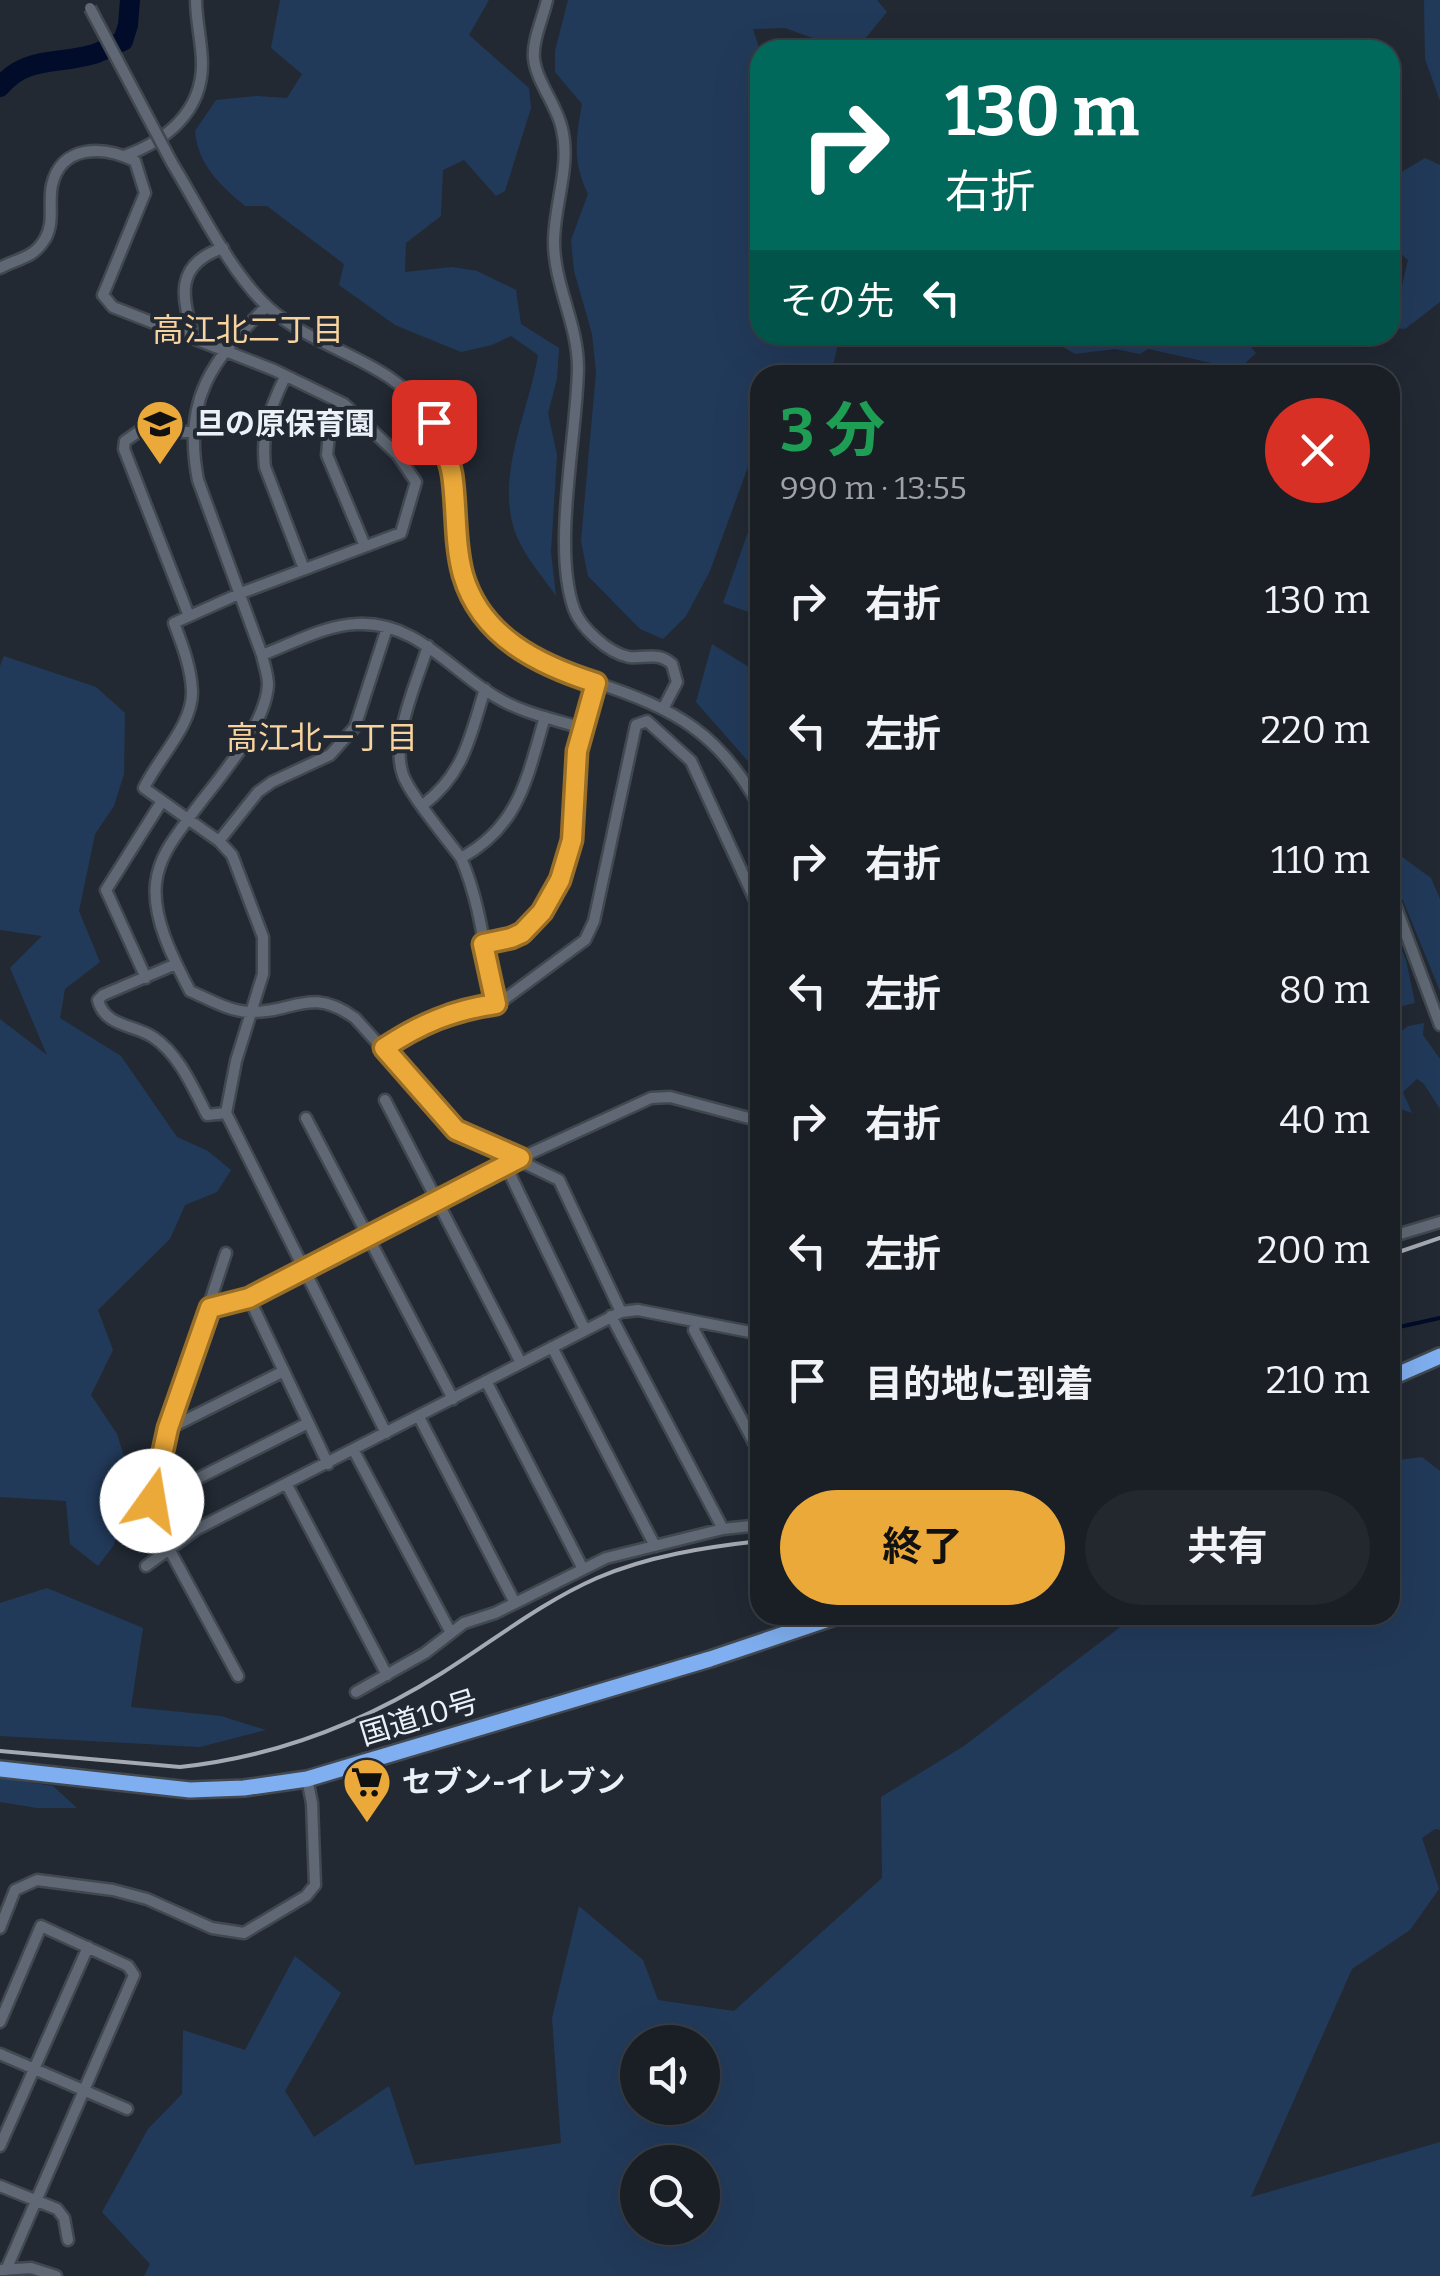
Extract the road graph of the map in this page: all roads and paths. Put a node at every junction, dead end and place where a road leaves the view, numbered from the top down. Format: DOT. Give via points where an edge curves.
graph roads {
  1 [pos="196,0"];
  2 [pos="547,0"];
  3 [pos="88,4"];
  4 [pos="124,156"];
  5 [pos="222,248"];
  6 [pos="0,268"];
  7 [pos="267,306"];
  8 [pos="195,339"];
  9 [pos="222,350"];
  10 [pos="285,376"];
  11 [pos="344,404"];
  12 [pos="194,432"];
  13 [pos="365,546"];
  14 [pos="304,569"];
  15 [pos="240,593"];
  16 [pos="189,616"];
  17 [pos="387,628"];
  18 [pos="428,646"];
  19 [pos="262,654"];
  20 [pos="596,683"];
  21 [pos="485,688"];
  22 [pos="664,707"];
  23 [pos="545,717"];
  24 [pos="582,728"];
  25 [pos="750,792"];
  26 [pos="162,802"];
  27 [pos="424,805"];
  28 [pos="187,821"];
  29 [pos="219,841"];
  30 [pos="461,858"];
  31 [pos="750,889"];
  32 [pos="1400,919"];
  33 [pos="483,944"];
  34 [pos="176,964"];
  35 [pos="146,978"];
  36 [pos="496,1004"];
  37 [pos="252,1013"];
  38 [pos="1440,1025"];
  39 [pos="384,1048"];
  40 [pos="385,1100"];
  41 [pos="226,1113"];
  42 [pos="306,1118"];
  43 [pos="750,1118"];
  44 [pos="520,1158"];
  45 [pos="506,1166"];
  46 [pos="437,1201"];
  47 [pos="1440,1222"];
  48 [pos="1400,1235"];
  49 [pos="368,1236"];
  50 [pos="226,1253"];
  51 [pos="304,1270"];
  52 [pos="249,1298"];
  53 [pos="210,1308"];
  54 [pos="616,1314"];
  55 [pos="696,1322"];
  56 [pos="585,1330"];
  57 [pos="750,1332"];
  58 [pos="552,1347"];
  59 [pos="1440,1357"];
  60 [pos="521,1363"];
  61 [pos="284,1371"];
  62 [pos="1400,1374"];
  63 [pos="486,1381"];
  64 [pos="453,1399"];
  65 [pos="419,1416"];
  66 [pos="308,1423"];
  67 [pos="168,1428"];
  68 [pos="386,1434"];
  69 [pos="750,1435"];
  70 [pos="354,1451"];
  71 [pos="328,1464"];
  72 [pos="287,1485"];
  73 [pos="152,1501"];
  74 [pos="144,1524"];
  75 [pos="750,1527"];
  76 [pos="723,1530"];
  77 [pos="655,1546"];
  78 [pos="168,1547"];
  79 [pos="146,1566"];
  80 [pos="584,1569"];
  81 [pos="516,1603"];
  82 [pos="811,1625"];
  83 [pos="451,1633"];
  84 [pos="387,1675"];
  85 [pos="238,1676"];
  86 [pos="356,1692"];
  87 [pos="0,1769"];
  88 [pos="307,1779"];
  89 [pos="0,1928"];
  90 [pos="88,1947"];
  91 [pos="5,1995"];
  92 [pos="0,2022"];
  93 [pos="0,2054"];
  94 [pos="34,2068"];
  95 [pos="84,2090"];
  96 [pos="127,2108"];
  97 [pos="0,2146"];
  98 [pos="0,2186"];
  99 [pos="35,2200"];
  100 [pos="68,2240"];
  101 [pos="3,2270"];
  102 [pos="56,2276"];
  1 -- 4 [label="street" via="200,89 169,133"];
  2 -- 22 [label="street" via="534,55 563,130 554,260 578,368 566,581 574,613 604,646 631,657 658,655 672,664 677,682"];
  3 -- 5 [label="street, bridge"];
  4 -- 6 [label="street" via="79,152 63,160 51,189 46,238 28,258"];
  4 -- 8 [label="street" via="134,162 144,193 103,295 113,306"];
  5 -- 7 [label="street"];
  5 -- 8 [label="street" via="185,276"];
  7 -- 9 [label="street"];
  7 -- 20 [label="street" via="415,396 434,422 451,470 464,575 482,614 507,642 542,664"];
  8 -- 9 [label="street"];
  9 -- 10 [label="street"];
  9 -- 12 [label="street" via="196,408"];
  10 -- 11 [label="street"];
  10 -- 14 [label="street" via="267,418 263,451"];
  11 -- 13 [label="street" via="327,455"];
  11 -- 13 [label="street" via="397,454 416,482 401,533"];
  12 -- 15 [label="street" via="198,480"];
  12 -- 16 [label="street" via="138,432 124,448"];
  13 -- 14 [label="street"];
  14 -- 15 [label="street"];
  15 -- 16 [label="street"];
  15 -- 19 [label="street"];
  16 -- 26 [label="street" via="174,622 192,694 183,723 144,788"];
  17 -- 18 [label="street"];
  17 -- 19 [label="street" via="338,627"];
  17 -- 29 [label="street" via="355,727 330,755 258,792"];
  18 -- 21 [label="street"];
  18 -- 27 [label="street" via="399,750 402,774"];
  19 -- 28 [label="street" via="268,682 258,718"];
  20 -- 22 [label="street"];
  20 -- 24 [label="street"];
  21 -- 23 [label="street"];
  21 -- 27 [label="street" via="462,762"];
  22 -- 25 [label="street" via="703,731"];
  23 -- 24 [label="street"];
  23 -- 30 [label="street" via="507,822"];
  24 -- 33 [label="street" via="572,840 560,880 522,933"];
  26 -- 28 [label="street"];
  26 -- 35 [label="street" via="106,890"];
  27 -- 30 [label="street"];
  28 -- 29 [label="street"];
  28 -- 34 [label="street" via="163,854 156,882"];
  29 -- 37 [label="street" via="232,856 263,937 263,974"];
  30 -- 33 [label="street"];
  31 -- 36 [label="street" via="691,761 647,722 636,725 585,940"];
  32 -- 38 [label="street"];
  33 -- 36 [label="street"];
  34 -- 35 [label="street"];
  34 -- 37 [label="street" via="190,991"];
  35 -- 41 [label="street" via="103,995 100,1011 152,1036 175,1058 207,1114"];
  36 -- 39 [label="street" via="425,1022"];
  37 -- 39 [label="street" via="300,1002 326,1004 355,1018"];
  37 -- 41 [label="street"];
  39 -- 44 [label="street" via="456,1130"];
  40 -- 46 [label="street"];
  41 -- 51 [label="street"];
  42 -- 49 [label="street"];
  43 -- 44 [label="street" via="651,1098"];
  44 -- 45 [label="street"];
  44 -- 54 [label="street" via="560,1180"];
  45 -- 46 [label="street"];
  45 -- 56 [label="street"];
  46 -- 49 [label="street"];
  46 -- 60 [label="street"];
  47 -- 48 [label="street"];
  49 -- 51 [label="street"];
  49 -- 64 [label="street"];
  50 -- 53 [label="street"];
  51 -- 52 [label="street"];
  51 -- 68 [label="street"];
  52 -- 53 [label="street"];
  52 -- 61 [label="street"];
  53 -- 67 [label="street"];
  54 -- 55 [label="street" via="638,1310"];
  54 -- 56 [label="street"];
  54 -- 76 [label="street"];
  55 -- 57 [label="street"];
  55 -- 69 [label="street" via="694,1330"];
  56 -- 58 [label="street"];
  58 -- 60 [label="street"];
  58 -- 77 [label="street"];
  59 -- 62 [label="highway"];
  60 -- 63 [label="street"];
  61 -- 66 [label="street"];
  61 -- 67 [label="street"];
  63 -- 64 [label="street"];
  63 -- 80 [label="street"];
  64 -- 65 [label="street"];
  65 -- 68 [label="street"];
  65 -- 81 [label="street"];
  66 -- 71 [label="street"];
  66 -- 73 [label="street"];
  67 -- 73 [label="street"];
  68 -- 70 [label="street"];
  70 -- 71 [label="street"];
  70 -- 83 [label="street"];
  71 -- 72 [label="street"];
  72 -- 78 [label="street"];
  72 -- 84 [label="street"];
  73 -- 74 [label="street"];
  75 -- 76 [label="street"];
  76 -- 77 [label="street"];
  77 -- 80 [label="street"];
  78 -- 79 [label="street"];
  78 -- 85 [label="street"];
  80 -- 81 [label="street"];
  81 -- 83 [label="street"];
  82 -- 88 [label="highway, 国道10号"];
  83 -- 84 [label="street"];
  84 -- 86 [label="street"];
  87 -- 88 [label="highway, 国道10号" via="190,1790"];
  88 -- 89 [label="street" via="315,1885 252,1930 226,1931 131,1894 44,1880 15,1890"];
  90 -- 91 [label="street" via="41,1926"];
  90 -- 94 [label="street"];
  90 -- 95 [label="street" via="128,1966 134,1976"];
  91 -- 92 [label="street"];
  93 -- 94 [label="street"];
  94 -- 95 [label="street"];
  94 -- 97 [label="street"];
  95 -- 96 [label="street"];
  95 -- 99 [label="street"];
  98 -- 99 [label="street"];
  99 -- 100 [label="street" via="62,2214"];
  99 -- 101 [label="street"];
  101 -- 102 [label="street" via="31,2268"];
}
